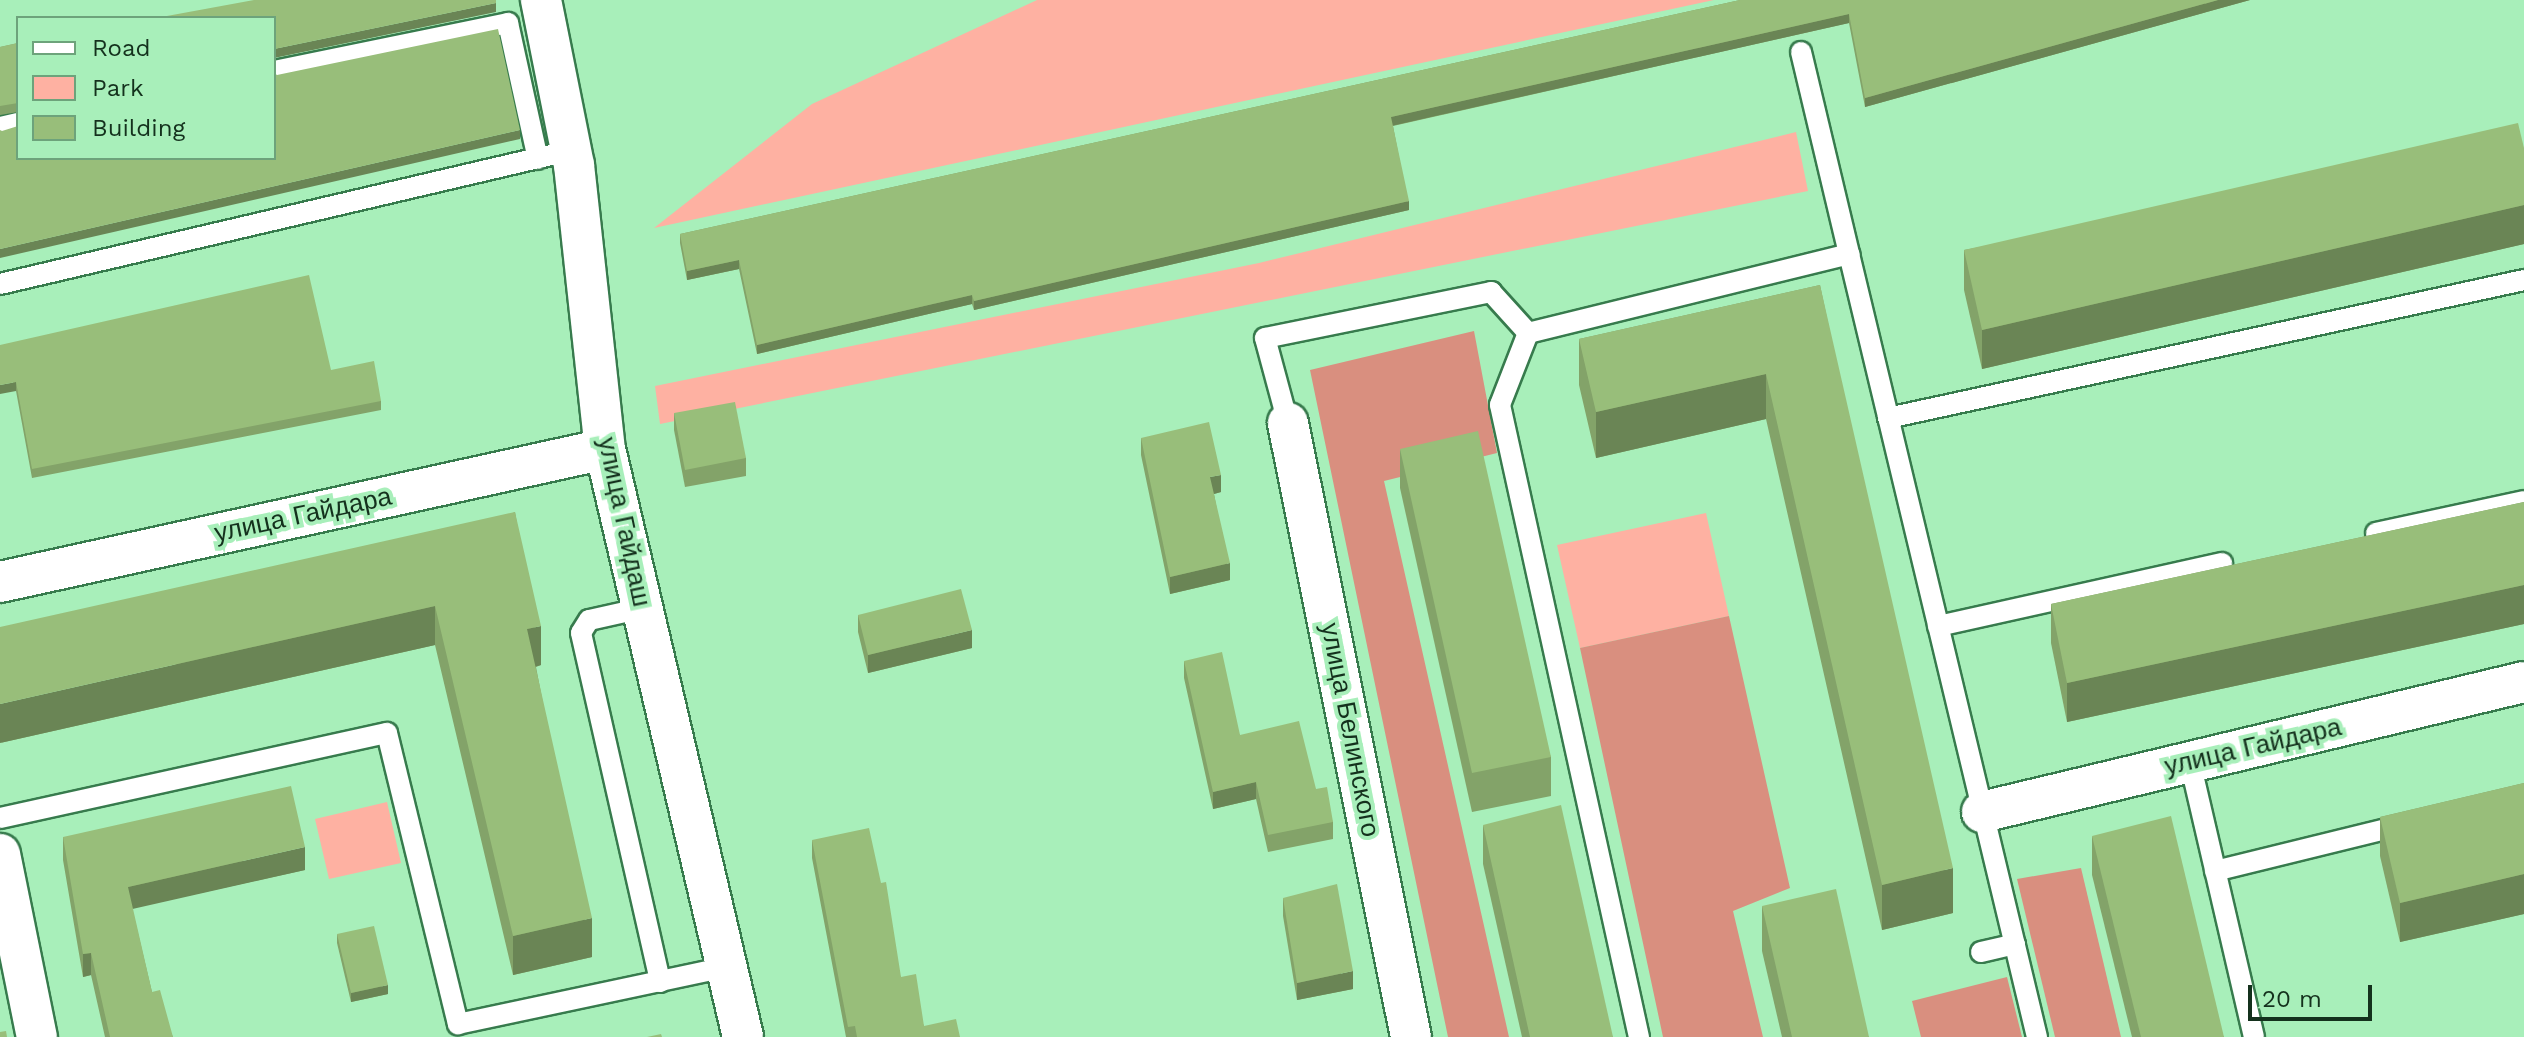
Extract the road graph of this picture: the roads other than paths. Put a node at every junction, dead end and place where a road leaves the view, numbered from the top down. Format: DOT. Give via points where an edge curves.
graph roads {
  1 [pos="541,0"];
  2 [pos="1801,52"];
  3 [pos="276,71"];
  4 [pos="555,155"];
  5 [pos="1849,254"];
  6 [pos="2524,280"];
  7 [pos="0,284"];
  8 [pos="1528,333"];
  9 [pos="1888,418"];
  10 [pos="1288,423"];
  11 [pos="605,449"];
  12 [pos="2524,501"];
  13 [pos="2376,533"];
  14 [pos="2222,563"];
  15 [pos="0,582"];
  16 [pos="643,608"];
  17 [pos="1938,626"];
  18 [pos="2524,682"];
  19 [pos="2190,762"];
  20 [pos="1982,812"];
  21 [pos="0,818"];
  22 [pos="2431,818"];
  23 [pos="0,854"];
  24 [pos="2215,871"];
  25 [pos="2015,944"];
  26 [pos="1981,952"];
  27 [pos="727,967"];
  28 [pos="660,982"];
  29 [pos="37,1037"];
  30 [pos="743,1037"];
  31 [pos="1411,1037"];
  32 [pos="1639,1037"];
  33 [pos="2037,1037"];
  34 [pos="2254,1037"];
  1 -- 4 [label="street, улица Гайдаш"];
  2 -- 5 [label="lane"];
  3 -- 4 [label="lane" via="508,23"];
  4 -- 7 [label="lane"];
  4 -- 11 [label="street, улица Гайдаш"];
  5 -- 8 [label="lane"];
  5 -- 9 [label="lane"];
  6 -- 9 [label="lane"];
  8 -- 10 [label="lane" via="1491,292 1265,338"];
  8 -- 32 [label="lane" via="1500,405"];
  9 -- 17 [label="lane"];
  10 -- 31 [label="street, улица Белинского"];
  11 -- 15 [label="street, улица Гайдара"];
  11 -- 16 [label="street, улица Гайдаш"];
  12 -- 13 [label="lane"];
  14 -- 17 [label="lane"];
  16 -- 27 [label="street, улица Гайдаш"];
  16 -- 28 [label="lane" via="589,620 581,633"];
  17 -- 20 [label="lane"];
  18 -- 19 [label="street, улица Гайдара"];
  19 -- 20 [label="street, улица Гайдара"];
  19 -- 24 [label="lane"];
  20 -- 25 [label="lane"];
  21 -- 28 [label="lane" via="387,733 458,1024"];
  22 -- 24 [label="lane"];
  23 -- 29 [label="street"];
  24 -- 34 [label="lane"];
  25 -- 26 [label="lane"];
  25 -- 33 [label="lane"];
  27 -- 28 [label="lane"];
  27 -- 30 [label="street, улица Гайдаш"];
}
